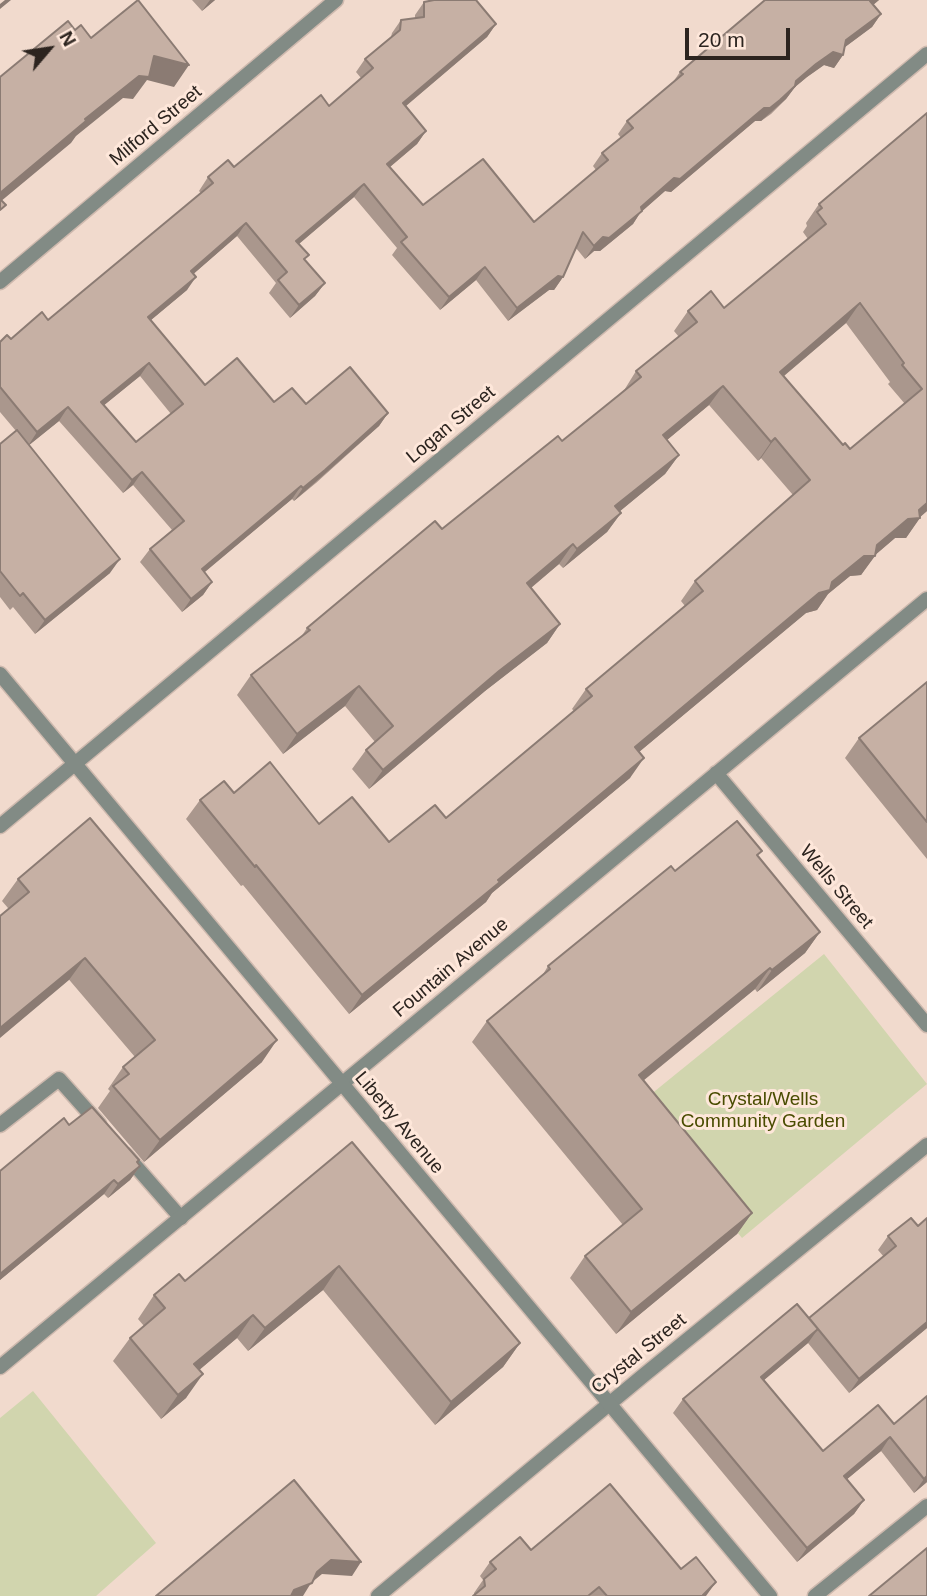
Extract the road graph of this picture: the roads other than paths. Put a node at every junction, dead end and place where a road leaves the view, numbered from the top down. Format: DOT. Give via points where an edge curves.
graph roads {
  1 [pos="336,0"];
  2 [pos="927,54"];
  3 [pos="0,282"];
  4 [pos="927,599"];
  5 [pos="0,674"];
  6 [pos="75,764"];
  7 [pos="716,773"];
  8 [pos="0,826"];
  9 [pos="927,1025"];
  10 [pos="342,1084"];
  11 [pos="0,1125"];
  12 [pos="927,1145"];
  13 [pos="181,1217"];
  14 [pos="0,1367"];
  15 [pos="609,1404"];
  16 [pos="927,1506"];
  17 [pos="378,1596"];
  18 [pos="770,1596"];
  19 [pos="815,1596"];
  1 -- 3 [label="street, Milford Street"];
  2 -- 6 [label="street, Logan Street"];
  4 -- 7 [label="street, Fountain Avenue"];
  5 -- 6 [label="street, Liberty Avenue"];
  6 -- 8 [label="street, Logan Street"];
  6 -- 10 [label="street, Liberty Avenue"];
  7 -- 9 [label="street, Wells Street"];
  7 -- 10 [label="street, Fountain Avenue"];
  10 -- 13 [label="street, Fountain Avenue"];
  10 -- 15 [label="street, Liberty Avenue"];
  11 -- 13 [label="street" via="59,1079"];
  12 -- 15 [label="street, Crystal Street"];
  13 -- 14 [label="street, Fountain Avenue"];
  15 -- 17 [label="street, Crystal Street"];
  15 -- 18 [label="street, Liberty Avenue"];
  16 -- 19 [label="street"];
}
